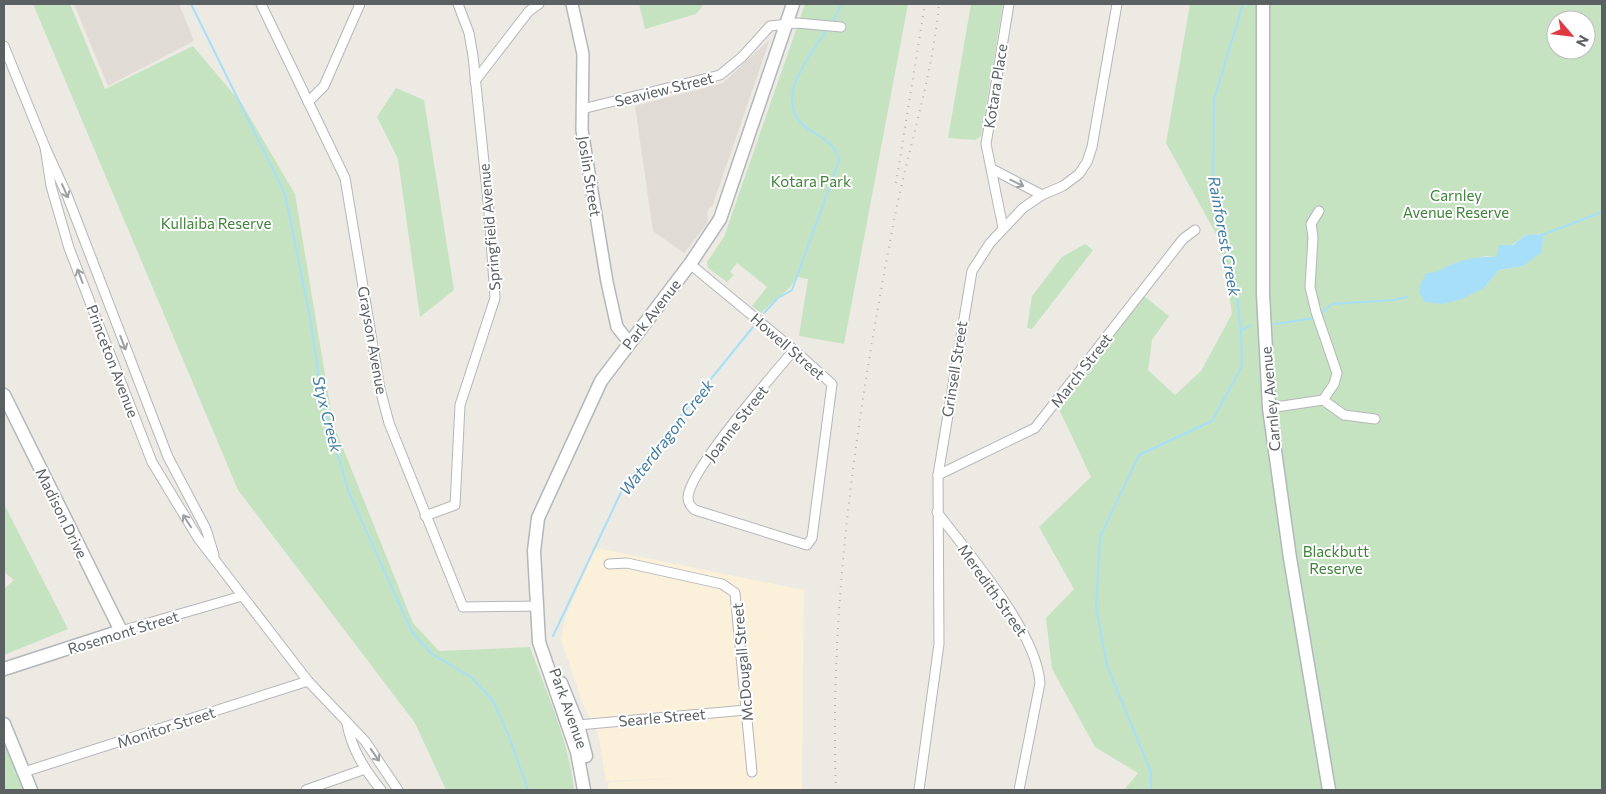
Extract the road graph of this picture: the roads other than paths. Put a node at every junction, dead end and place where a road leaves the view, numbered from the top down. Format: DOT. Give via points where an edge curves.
graph roads {
  1 [pos="261,4"];
  2 [pos="360,4"];
  3 [pos="458,4"];
  4 [pos="539,4"];
  5 [pos="572,4"];
  6 [pos="793,4"];
  7 [pos="1009,4"];
  8 [pos="1117,4"];
  9 [pos="1262,4"];
  10 [pos="786,24"];
  11 [pos="841,27"];
  12 [pos="4,46"];
  13 [pos="6,59"];
  14 [pos="475,82"];
  15 [pos="308,102"];
  16 [pos="582,109"];
  17 [pos="45,147"];
  18 [pos="992,169"];
  19 [pos="1042,194"];
  20 [pos="1319,211"];
  21 [pos="1003,228"];
  22 [pos="1195,230"];
  23 [pos="690,264"];
  24 [pos="629,342"];
  25 [pos="794,350"];
  26 [pos="4,395"];
  27 [pos="1323,400"];
  28 [pos="1269,408"];
  29 [pos="1375,419"];
  30 [pos="938,475"];
  31 [pos="937,512"];
  32 [pos="425,516"];
  33 [pos="810,543"];
  34 [pos="216,560"];
  35 [pos="609,564"];
  36 [pos="242,596"];
  37 [pos="538,606"];
  38 [pos="540,628"];
  39 [pos="121,630"];
  40 [pos="4,669"];
  41 [pos="308,681"];
  42 [pos="552,683"];
  43 [pos="746,710"];
  44 [pos="4,724"];
  45 [pos="347,724"];
  46 [pos="578,725"];
  47 [pos="365,769"];
  48 [pos="24,772"];
  49 [pos="752,772"];
  50 [pos="582,774"];
  51 [pos="31,790"];
  52 [pos="306,790"];
  53 [pos="381,790"];
  54 [pos="398,790"];
  55 [pos="584,790"];
  56 [pos="592,790"];
  57 [pos="919,790"];
  58 [pos="1019,790"];
  59 [pos="1329,790"];
  1 -- 15 [label="street, Grayson Avenue"];
  2 -- 15 [label="street" via="324,86"];
  3 -- 14 [label="street, Springfield Avenue" via="469,33"];
  4 -- 14 [label="street" via="529,11"];
  5 -- 16 [label="street, Joslin Street" via="583,54"];
  6 -- 10 [label="main road, Park Avenue"];
  7 -- 18 [label="street, Kotara Place" via="987,132"];
  8 -- 19 [label="street, Grinsell Street" via="1090,156 1073,179"];
  9 -- 28 [label="main road, Carnley Avenue" via="1263,294"];
  10 -- 11 [label="street"];
  10 -- 16 [label="street, Seaview Street" via="770,26 742,57 720,75"];
  10 -- 23 [label="main road, Park Avenue" via="724,211"];
  12 -- 13 [label="street, Princeton Avenue"];
  13 -- 17 [label="street, Princeton Avenue"];
  14 -- 32 [label="street, Springfield Avenue" via="490,211 495,298 460,405 456,505"];
  15 -- 32 [label="street, Grayson Avenue" via="346,178 380,390 389,423"];
  16 -- 24 [label="street, Joslin Street" via="582,130 612,306 619,332"];
  17 -- 34 [label="street, Princeton Avenue, one-way" via="67,195 168,457 206,529"];
  34 -- 17 [label="street, Princeton Avenue, one-way" via="198,538 152,462 69,248 51,186"];
  18 -- 19 [label="street, one-way"];
  18 -- 21 [label="street, Kotara Place"];
  19 -- 21 [label="street, Grinsell Street"];
  20 -- 27 [label="street" via="1311,224 1310,287 1337,373"];
  21 -- 30 [label="street, Grinsell Street" via="972,271"];
  22 -- 30 [label="street, March Street" via="1183,239 1035,428"];
  23 -- 24 [label="main road, Park Avenue"];
  23 -- 25 [label="street, Howell Street"];
  24 -- 37 [label="main road, Park Avenue" via="595,391 538,518 534,551"];
  25 -- 33 [label="street, Howell Street" via="832,384"];
  25 -- 33 [label="street, Joanne Street" via="704,462 684,504 803,545"];
  26 -- 39 [label="main road, Madison Drive"];
  27 -- 28 [label="street"];
  27 -- 29 [label="street" via="1344,415"];
  28 -- 59 [label="main road, Carnley Avenue" via="1290,558"];
  30 -- 31 [label="street, Grinsell Street"];
  31 -- 57 [label="street, Grinsell Street" via="939,644"];
  31 -- 58 [label="street, Meredith Street" via="1008,607 1039,666 1040,683"];
  32 -- 37 [label="street, Grayson Avenue" via="463,607"];
  34 -- 36 [label="street, Princeton Avenue"];
  35 -- 43 [label="street, McDougall Street" via="627,563 722,584 733,590 737,599"];
  36 -- 39 [label="street, Rosemont Street"];
  36 -- 41 [label="street, Princeton Avenue"];
  37 -- 38 [label="main road, Park Avenue"];
  38 -- 42 [label="main road, Park Avenue" via="539,642"];
  38 -- 46 [label="main road, Park Avenue"];
  39 -- 40 [label="main road, Rosemont Street"];
  41 -- 45 [label="street, Princeton Avenue"];
  41 -- 48 [label="street, Monitor Street"];
  42 -- 46 [label="main road" via="571,719"];
  42 -- 50 [label="main road, Park Avenue"];
  43 -- 46 [label="street, Searle Street"];
  43 -- 49 [label="street, McDougall Street"];
  44 -- 48 [label="main road"];
  45 -- 47 [label="street, Princeton Avenue" via="350,740"];
  45 -- 54 [label="street, Princeton Avenue, one-way" via="365,741"];
  46 -- 50 [label="main road" via="575,733"];
  46 -- 56 [label="main road, Park Avenue"];
  47 -- 52 [label="street"];
  47 -- 53 [label="street, Princeton Avenue"];
  48 -- 51 [label="main road"];
  50 -- 55 [label="main road, Park Avenue"];
}
